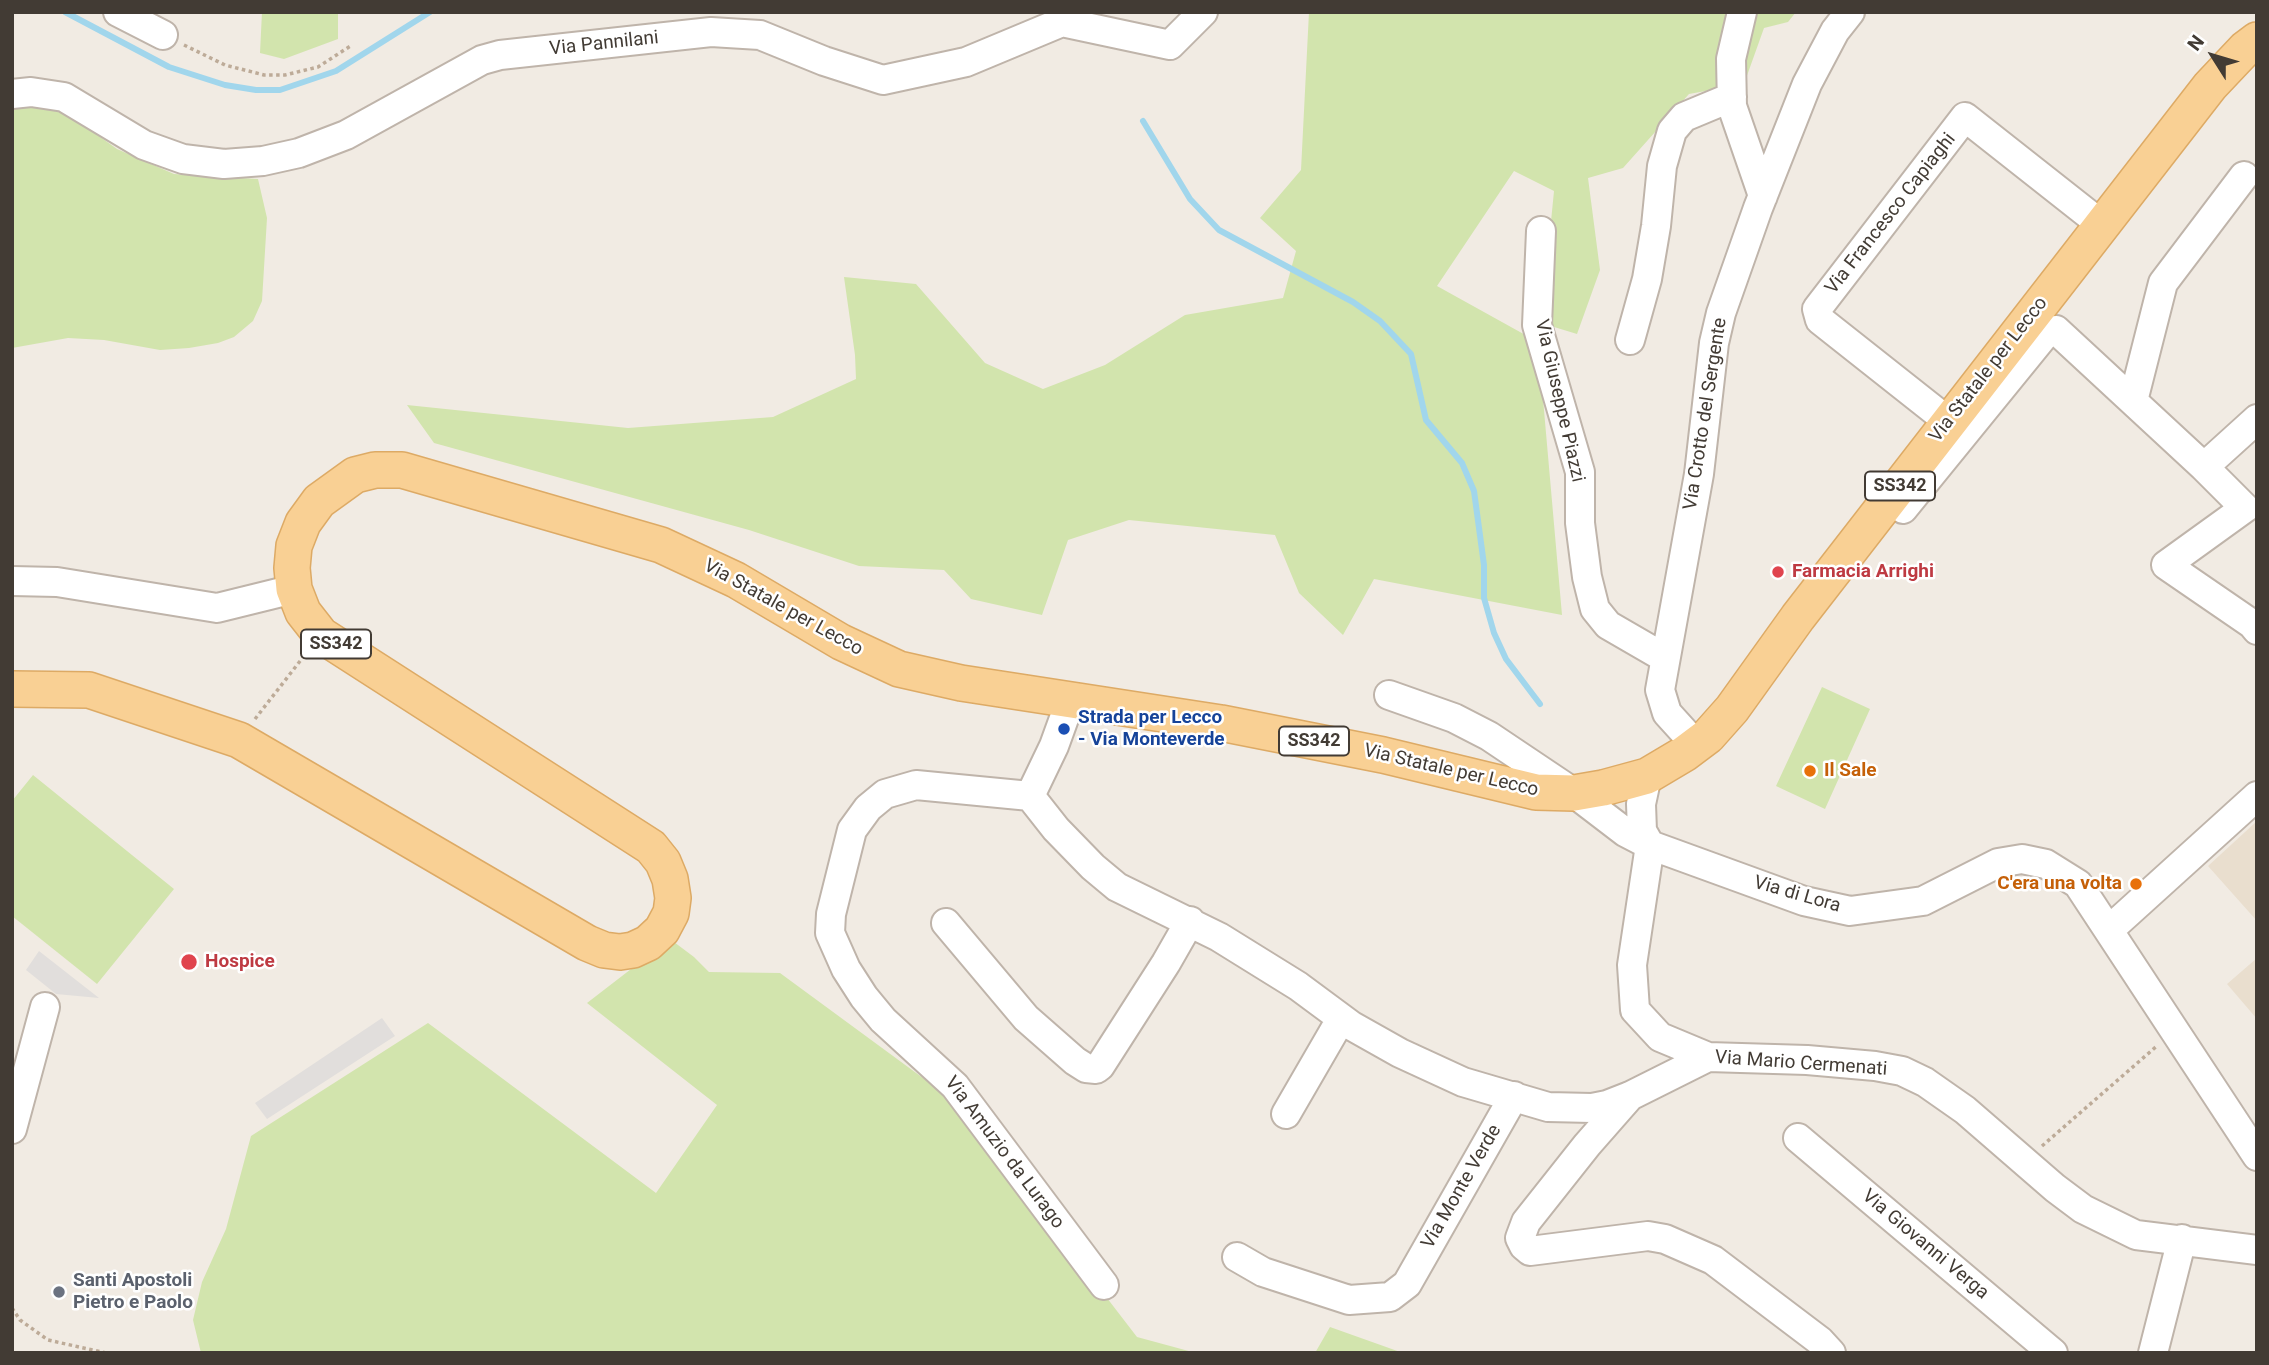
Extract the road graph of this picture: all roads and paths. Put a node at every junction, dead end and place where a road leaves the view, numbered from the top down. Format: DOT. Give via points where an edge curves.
graph roads {
  1 [pos="118,12"];
  2 [pos="1203,12"];
  3 [pos="1742,12"];
  4 [pos="1850,12"];
  5 [pos="763,24"];
  6 [pos="163,35"];
  7 [pos="2257,40"];
  8 [pos="352,45"];
  9 [pos="12,94"];
  10 [pos="1732,97"];
  11 [pos="2244,176"];
  12 [pos="1763,196"];
  13 [pos="2102,225"];
  14 [pos="1541,231"];
  15 [pos="1630,341"];
  16 [pos="2133,401"];
  17 [pos="2257,419"];
  18 [pos="1949,422"];
  19 [pos="2204,467"];
  20 [pos="12,581"];
  21 [pos="1823,585"];
  22 [pos="294,589"];
  23 [pos="2257,630"];
  24 [pos="321,635"];
  25 [pos="1665,658"];
  26 [pos="12,689"];
  27 [pos="1388,695"];
  28 [pos="1071,699"];
  29 [pos="239,740"];
  30 [pos="1696,745"];
  31 [pos="1647,776"];
  32 [pos="1574,793"];
  33 [pos="1030,796"];
  34 [pos="2257,796"];
  35 [pos="1650,845"];
  36 [pos="1190,921"];
  37 [pos="946,923"];
  38 [pos="2109,930"];
  39 [pos="45,1007"];
  40 [pos="1341,1019"];
  41 [pos="2175,1030"];
  42 [pos="1707,1057"];
  43 [pos="1514,1096"];
  44 [pos="1630,1096"];
  45 [pos="1286,1114"];
  46 [pos="12,1129"];
  47 [pos="1798,1138"];
  48 [pos="2257,1156"];
  49 [pos="2025,1161"];
  50 [pos="2182,1239"];
  51 [pos="2257,1250"];
  52 [pos="1237,1256"];
  53 [pos="1104,1285"];
  54 [pos="12,1308"];
  55 [pos="106,1353"];
  56 [pos="1830,1353"];
  57 [pos="2053,1353"];
  58 [pos="2153,1353"];
  1 -- 6 [label="street"];
  2 -- 5 [label="street, Via Pannilani" via="1170,46 1062,22 966,62 883,80 824,61"];
  3 -- 10 [label="street" via="1731,59"];
  4 -- 12 [label="street, Via Crotto del Sergente" via="1807,84"];
  5 -- 9 [label="street, Via Pannilani" via="500,55 482,60 346,135 263,161 224,164 183,159 144,145 64,97"];
  6 -- 8 [label="path" via="225,65 264,75 318,67"];
  7 -- 13 [label="main road, Via Statale per Lecco / SS342" via="2210,86"];
  10 -- 12 [label="street"];
  10 -- 15 [label="street" via="1684,117 1672,131 1662,166 1647,279"];
  11 -- 16 [label="street" via="2163,282"];
  12 -- 25 [label="street, Via Crotto del Sergente" via="1714,344 1699,474"];
  13 -- 18 [label="main road, Via Statale per Lecco / SS342"];
  13 -- 18 [label="street, Via Francesco Capiaghi" via="1965,117 1816,309 1820,320"];
  14 -- 25 [label="street, Via Giuseppe Piazzi" via="1537,326 1580,472 1580,523 1595,609 1608,625"];
  16 -- 19 [label="street"];
  16 -- 21 [label="street" via="2059,332 2050,330 1838,589"];
  17 -- 19 [label="street"];
  18 -- 21 [label="main road, Via Statale per Lecco / SS342"];
  19 -- 23 [label="street" via="2245,508 2166,565"];
  20 -- 22 [label="street" via="57,582 217,608"];
  21 -- 30 [label="main road, Via Statale per Lecco / SS342" via="1732,709"];
  22 -- 24 [label="main road, Via Statale per Lecco / SS342" via="303,612"];
  22 -- 28 [label="main road, Via Statale per Lecco / SS342" via="294,547 318,501 355,475 402,470 661,545 736,580 841,642 899,669"];
  24 -- 29 [label="path"];
  24 -- 29 [label="main road, Via Statale per Lecco / SS342" via="651,848 663,862 673,898 662,930 633,950 604,950 587,943"];
  25 -- 30 [label="street, Via Crotto del Sergente" via="1660,690 1667,713"];
  26 -- 29 [label="main road, Via Statale per Lecco / SS342" via="89,690"];
  27 -- 32 [label="street, Via di Lora" via="1489,736"];
  28 -- 32 [label="main road, Via Statale per Lecco / SS342" via="1383,755 1535,792"];
  28 -- 33 [label="street"];
  30 -- 31 [label="main road, Via Statale per Lecco / SS342"];
  31 -- 32 [label="main road, Via Statale per Lecco / SS342"];
  31 -- 35 [label="street" via="1642,831"];
  32 -- 35 [label="street, Via di Lora"];
  33 -- 36 [label="street" via="1056,829 1116,887"];
  33 -- 53 [label="street, Via Amuzio da Lurago" via="916,785 875,801 852,830 830,933 864,997 955,1086"];
  34 -- 38 [label="street"];
  35 -- 38 [label="street, Via di Lora" via="1804,901 1850,911 1923,901 1997,863 2022,859 2046,864 2078,884"];
  35 -- 42 [label="street" via="1632,965 1635,1010 1660,1037"];
  36 -- 37 [label="street" via="1096,1069 1075,1061 1026,1018"];
  36 -- 40 [label="street" via="1298,986"];
  38 -- 41 [label="street, Via di Lora"];
  39 -- 46 [label="street"];
  40 -- 43 [label="street" via="1464,1082"];
  40 -- 45 [label="street"];
  41 -- 48 [label="street, Via di Lora"];
  41 -- 49 [label="path"];
  42 -- 44 [label="street, Via Mario Cermenati"];
  42 -- 49 [label="street, Via Mario Cermenati" via="1807,1060 1902,1071 1965,1110"];
  43 -- 44 [label="street, Via Mario Cermenati" via="1548,1107 1591,1108"];
  43 -- 52 [label="street, Via Monte Verde" via="1406,1284 1390,1297 1349,1300 1263,1272"];
  44 -- 56 [label="street" via="1526,1222 1520,1238 1524,1247 1530,1251 1665,1239 1713,1259"];
  47 -- 57 [label="street, Via Giovanni Verga"];
  49 -- 50 [label="street, Via Mario Cermenati" via="2083,1209 2136,1235"];
  50 -- 51 [label="street, Via Mario Cermenati"];
  50 -- 58 [label="street"];
  54 -- 55 [label="path" via="20,1320 48,1340"];
}
